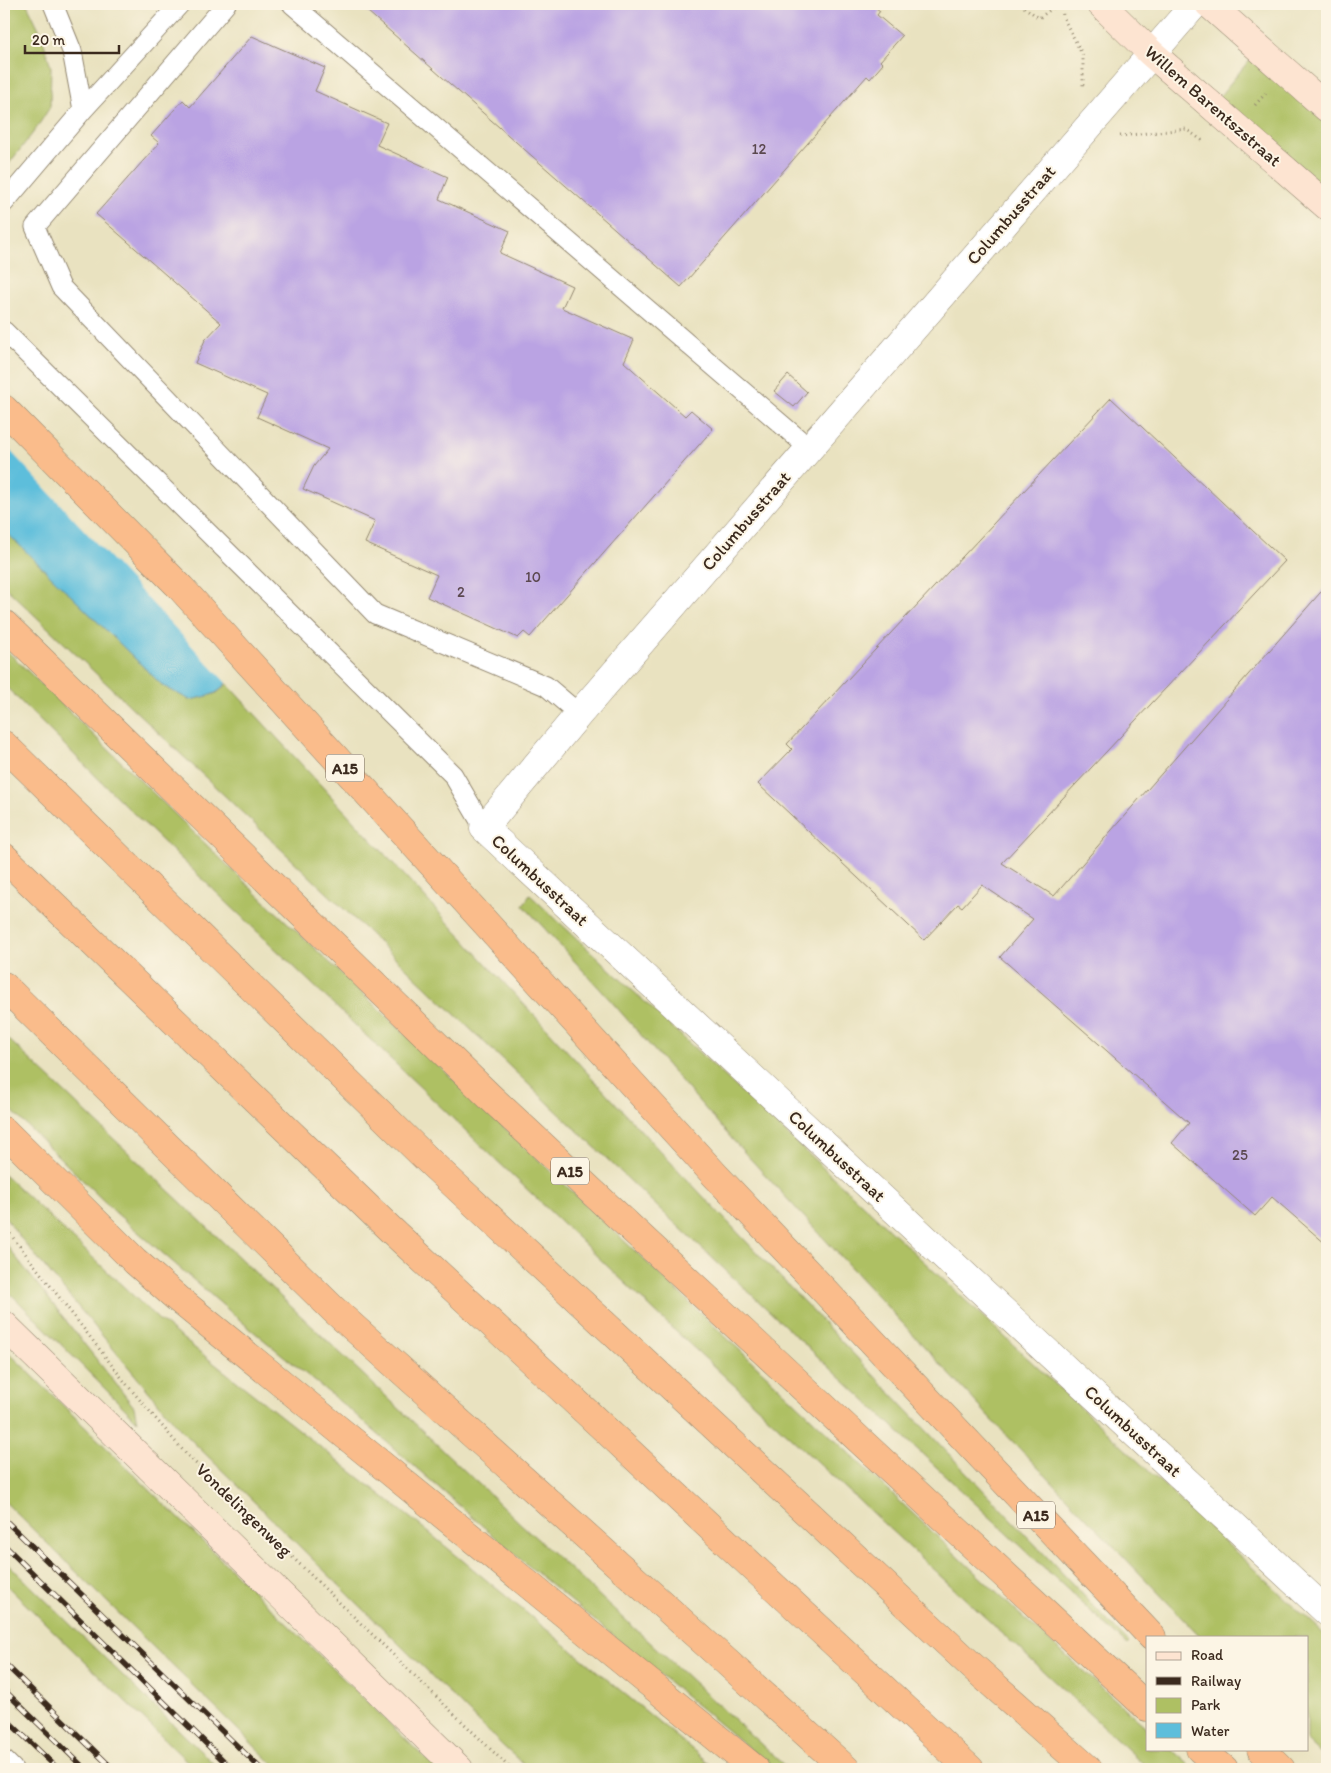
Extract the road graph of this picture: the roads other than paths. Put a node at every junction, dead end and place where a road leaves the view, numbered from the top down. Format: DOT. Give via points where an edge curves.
graph roads {
  1 [pos="53,4"];
  2 [pos="226,4"];
  3 [pos="292,4"];
  4 [pos="1101,4"];
  5 [pos="1194,4"];
  6 [pos="1209,4"];
  7 [pos="175,6"];
  8 [pos="1151,53"];
  9 [pos="1327,108"];
  10 [pos="83,110"];
  11 [pos="4,203"];
  12 [pos="1327,206"];
  13 [pos="4,331"];
  14 [pos="4,410"];
  15 [pos="809,448"];
  16 [pos="4,624"];
  17 [pos="579,714"];
  18 [pos="4,745"];
  19 [pos="484,828"];
  20 [pos="4,857"];
  21 [pos="4,986"];
  22 [pos="4,1131"];
  23 [pos="4,1325"];
  24 [pos="1327,1612"];
  25 [pos="1151,1636"];
  26 [pos="1146,1706"];
  27 [pos="1201,1750"];
  28 [pos="1262,1750"];
  29 [pos="4,1760"];
  30 [pos="13,1769"];
  31 [pos="459,1769"];
  32 [pos="755,1769"];
  33 [pos="846,1769"];
  34 [pos="970,1769"];
  35 [pos="1088,1769"];
  36 [pos="1224,1769"];
  37 [pos="1281,1769"];
  1 -- 10 [label="lane" via="72,51"];
  2 -- 17 [label="lane" via="35,227 61,287 375,614 546,686"];
  3 -- 15 [label="lane"];
  4 -- 8 [label="main road, Willem Barentszstraat"];
  5 -- 8 [label="street, Columbusstraat"];
  6 -- 9 [label="main road"];
  7 -- 10 [label="lane"];
  8 -- 12 [label="main road, Willem Barentszstraat"];
  8 -- 15 [label="street, Columbusstraat"];
  10 -- 11 [label="lane"];
  13 -- 19 [label="lane" via="453,775"];
  14 -- 25 [label="highway, A15" via="182,588 677,1134"];
  15 -- 17 [label="street, Columbusstraat"];
  16 -- 26 [label="highway, A15" via="490,1097"];
  17 -- 19 [label="street, Columbusstraat"];
  18 -- 35 [label="highway" via="439,1171 971,1665"];
  19 -- 24 [label="street, Columbusstraat"];
  20 -- 34 [label="highway" via="390,1229"];
  21 -- 33 [label="highway" via="334,1309"];
  22 -- 32 [label="highway" via="135,1261 177,1298"];
  23 -- 31 [label="main road, Vondelingenweg"];
  27 -- 36 [label="highway"];
  28 -- 37 [label="highway"];
  29 -- 30 [label="lane"];
}
